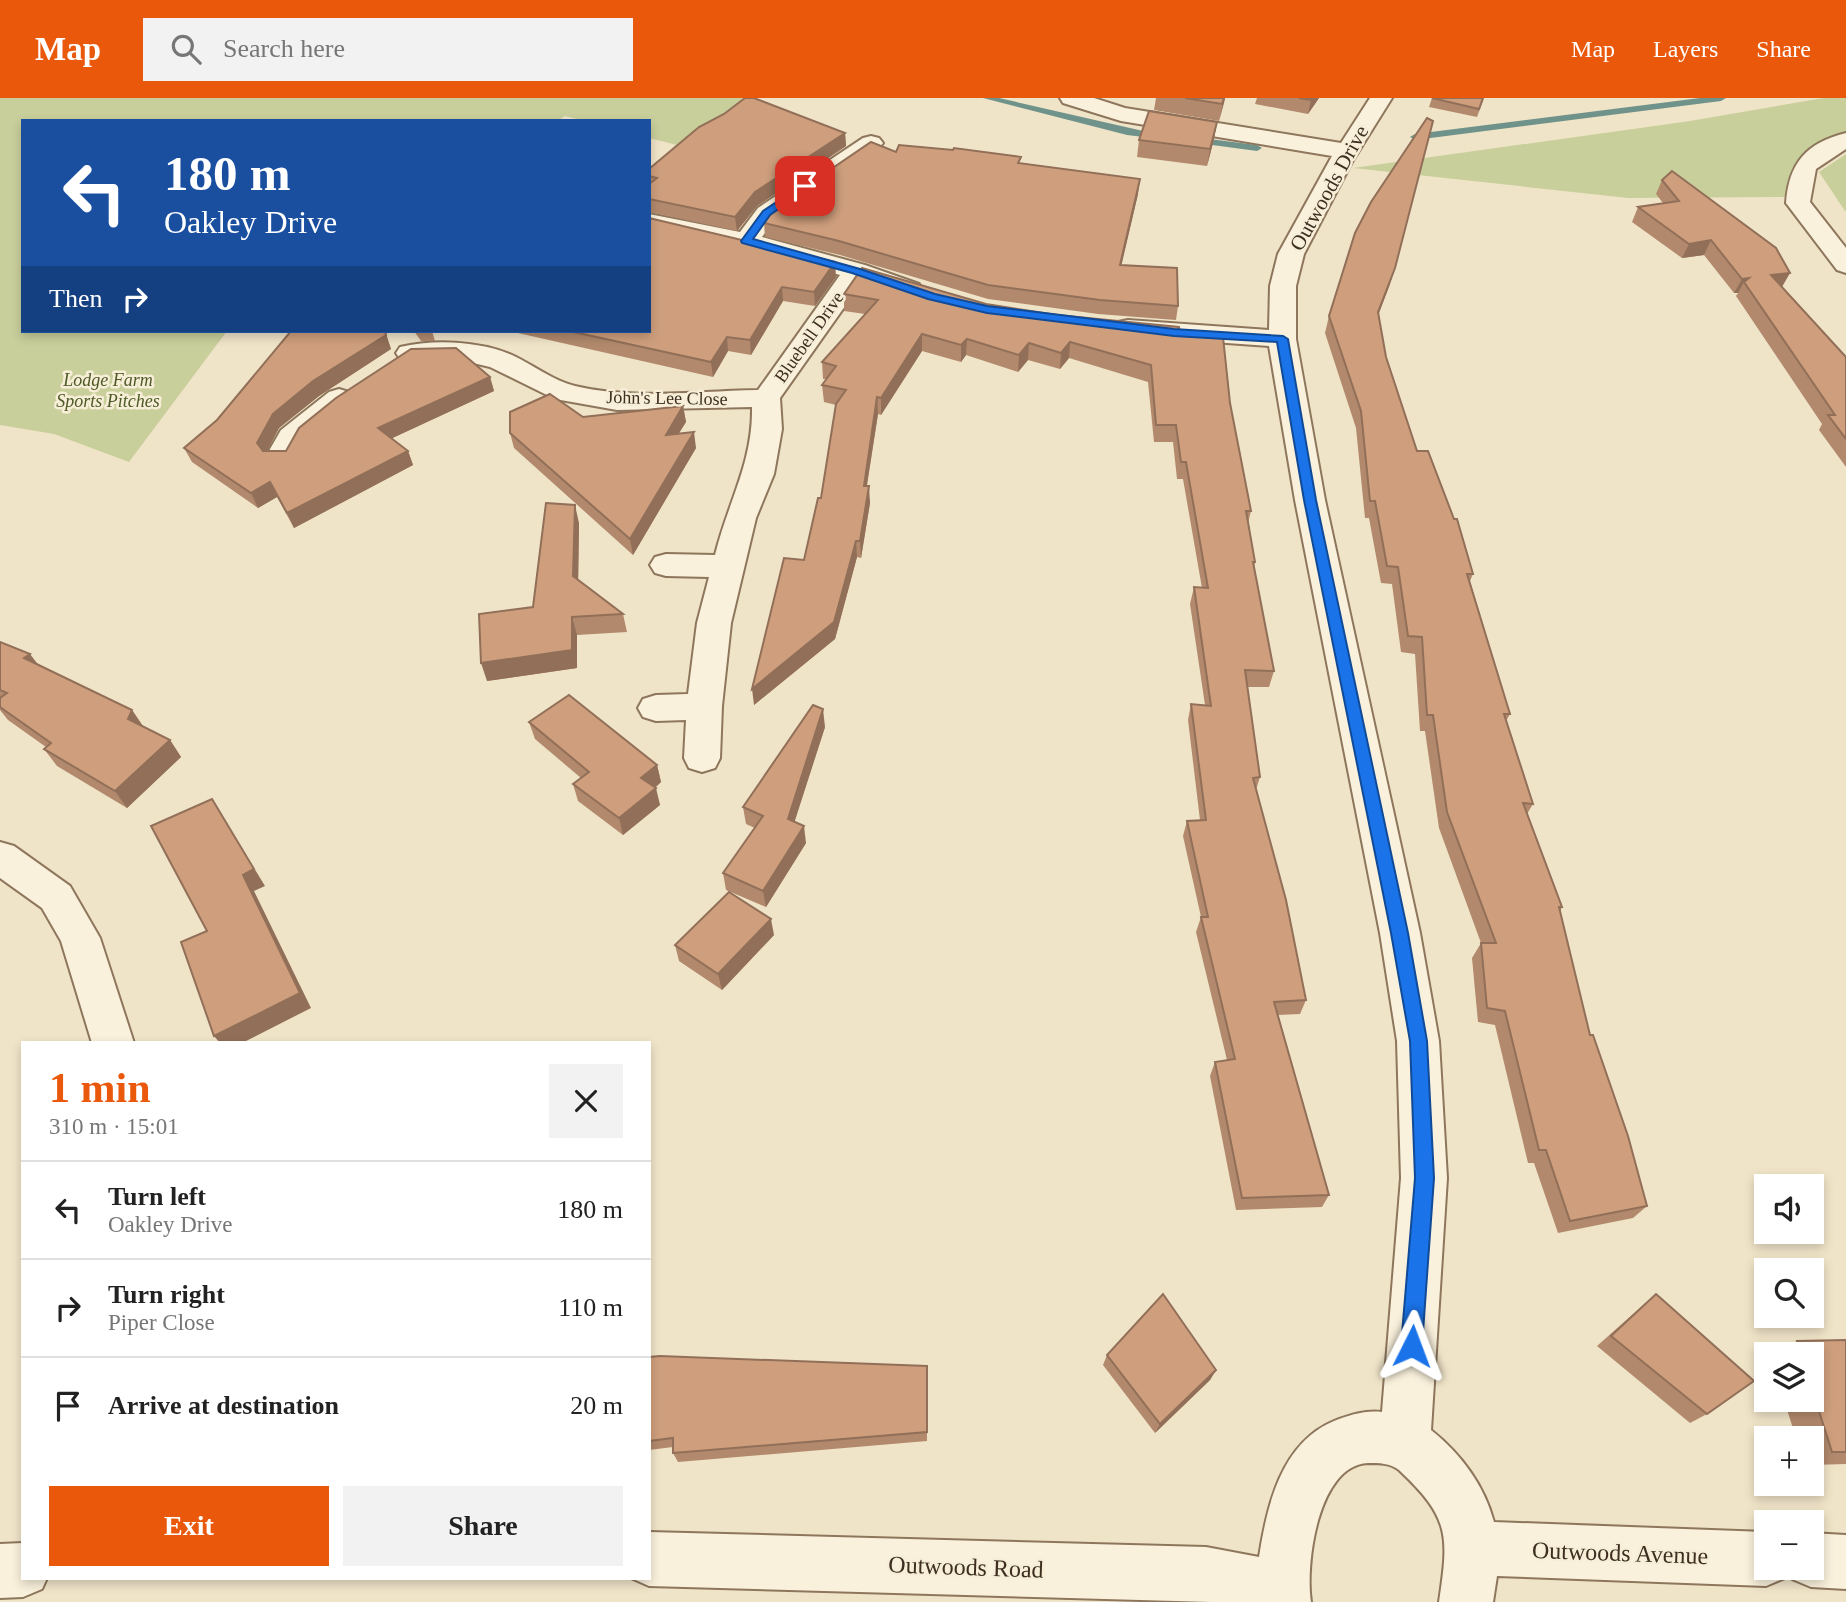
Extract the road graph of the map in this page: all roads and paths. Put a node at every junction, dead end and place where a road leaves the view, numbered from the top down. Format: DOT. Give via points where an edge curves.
graph roads {
  1 [pos="1071,98"];
  2 [pos="1381,98"];
  3 [pos="842,132"];
  4 [pos="1846,140"];
  5 [pos="1346,151"];
  6 [pos="651,221"];
  7 [pos="746,241"];
  8 [pos="1846,265"];
  9 [pos="856,271"];
  10 [pos="932,297"];
  11 [pos="1110,326"];
  12 [pos="1283,339"];
  13 [pos="389,358"];
  14 [pos="766,398"];
  15 [pos="281,456"];
  16 [pos="666,565"];
  17 [pos="728,566"];
  18 [pos="704,706"];
  19 [pos="656,708"];
  20 [pos="702,758"];
  21 [pos="0,856"];
  22 [pos="112,1041"];
  23 [pos="1405,1443"];
  24 [pos="1474,1548"];
  25 [pos="651,1559"];
  26 [pos="1754,1559"];
  27 [pos="1824,1561"];
  28 [pos="1846,1562"];
  29 [pos="21,1570"];
  30 [pos="0,1572"];
  31 [pos="1283,1596"];
  32 [pos="1466,1602"];
  1 -- 5 [label="street" via="1121,114"];
  2 -- 5 [label="street, Outwoods Drive"];
  3 -- 7 [label="street" via="883,146 767,213"];
  4 -- 8 [label="street" via="1806,162 1799,177 1798,204"];
  5 -- 12 [label="street, Outwoods Drive" via="1291,254 1283,286"];
  6 -- 7 [label="street"];
  7 -- 9 [label="street"];
  9 -- 10 [label="street"];
  9 -- 14 [label="street, Bluebell Drive"];
  11 -- 12 [label="street"];
  12 -- 23 [label="street, Outwoods Drive" via="1310,500 1418,1041 1424,1178"];
  13 -- 14 [label="street, John's Lee Close" via="456,351 499,360 565,393 617,401"];
  13 -- 15 [label="street" via="291,436"];
  14 -- 17 [label="street, Bluebell Drive" via="767,429 759,474 740,518"];
  16 -- 17 [label="street"];
  17 -- 18 [label="street, Bluebell Drive" via="714,622"];
  18 -- 19 [label="street"];
  18 -- 20 [label="street, Bluebell Drive"];
  21 -- 22 [label="street" via="55,897 80,938"];
  23 -- 24 [label="street" via="1461,1502"];
  23 -- 31 [label="street" via="1361,1436 1332,1446 1312,1469 1295,1504"];
  24 -- 26 [label="street, Outwoods Avenue"];
  24 -- 32 [label="street"];
  25 -- 31 [label="street, Outwoods Road" via="1206,1574"];
  27 -- 28 [label="street"];
  29 -- 30 [label="street"];
}
